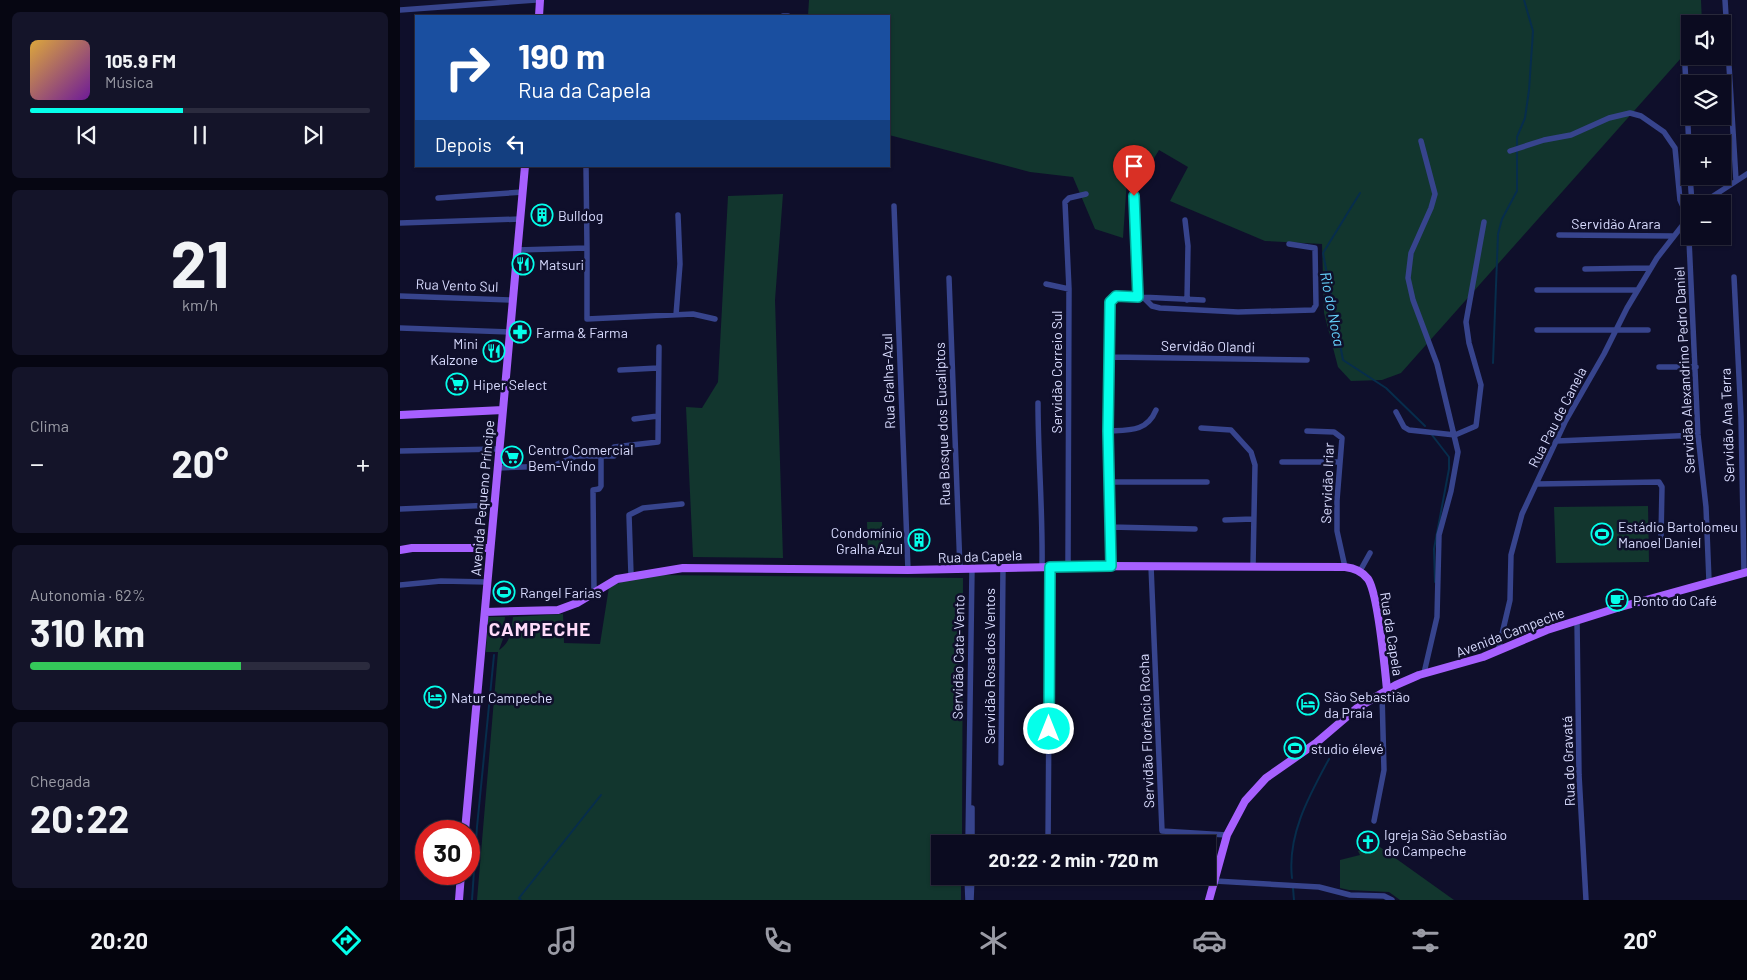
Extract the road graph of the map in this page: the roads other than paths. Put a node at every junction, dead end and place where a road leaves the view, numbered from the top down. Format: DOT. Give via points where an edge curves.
graph roads {
  1 [pos="538,0"];
  2 [pos="1725,0"];
  3 [pos="400,10"];
  4 [pos="539,15"];
  5 [pos="1685,66"];
  6 [pos="1688,135"];
  7 [pos="1421,141"];
  8 [pos="1515,150"];
  9 [pos="525,167"];
  10 [pos="586,167"];
  11 [pos="1133,167"];
  12 [pos="1747,174"];
  13 [pos="1736,180"];
  14 [pos="523,192"];
  15 [pos="1086,194"];
  16 [pos="1715,195"];
  17 [pos="438,198"];
  18 [pos="1681,202"];
  19 [pos="894,206"];
  20 [pos="678,215"];
  21 [pos="520,219"];
  22 [pos="1186,220"];
  23 [pos="1484,222"];
  24 [pos="400,223"];
  25 [pos="1681,225"];
  26 [pos="1559,235"];
  27 [pos="1672,236"];
  28 [pos="1289,244"];
  29 [pos="1690,245"];
  30 [pos="586,248"];
  31 [pos="517,250"];
  32 [pos="1651,268"];
  33 [pos="1585,269"];
  34 [pos="1734,277"];
  35 [pos="949,278"];
  36 [pos="1046,284"];
  37 [pos="1069,289"];
  38 [pos="1537,290"];
  39 [pos="1637,290"];
  40 [pos="400,296"];
  41 [pos="1141,298"];
  42 [pos="513,300"];
  43 [pos="1187,300"];
  44 [pos="1203,300"];
  45 [pos="676,315"];
  46 [pos="715,319"];
  47 [pos="400,328"];
  48 [pos="1537,330"];
  49 [pos="1616,330"];
  50 [pos="1648,330"];
  51 [pos="510,332"];
  52 [pos="659,347"];
  53 [pos="1110,357"];
  54 [pos="1307,360"];
  55 [pos="1659,366"];
  56 [pos="658,368"];
  57 [pos="1696,368"];
  58 [pos="620,370"];
  59 [pos="1038,403"];
  60 [pos="503,410"];
  61 [pos="1156,410"];
  62 [pos="1396,412"];
  63 [pos="400,415"];
  64 [pos="658,416"];
  65 [pos="634,419"];
  66 [pos="1201,428"];
  67 [pos="1108,431"];
  68 [pos="1307,431"];
  69 [pos="1455,435"];
  70 [pos="1698,435"];
  71 [pos="1557,441"];
  72 [pos="499,449"];
  73 [pos="400,451"];
  74 [pos="601,456"];
  75 [pos="1282,462"];
  76 [pos="1340,462"];
  77 [pos="497,468"];
  78 [pos="1109,482"];
  79 [pos="1207,482"];
  80 [pos="1537,484"];
  81 [pos="682,504"];
  82 [pos="494,505"];
  83 [pos="400,508"];
  84 [pos="1253,519"];
  85 [pos="1226,520"];
  86 [pos="1110,527"];
  87 [pos="1195,528"];
  88 [pos="1662,537"];
  89 [pos="490,548"];
  90 [pos="400,550"];
  91 [pos="1370,553"];
  92 [pos="1068,566"];
  93 [pos="1111,566"];
  94 [pos="1151,566"];
  95 [pos="1253,566"];
  96 [pos="1046,567"];
  97 [pos="1345,567"];
  98 [pos="1003,568"];
  99 [pos="960,569"];
  100 [pos="972,569"];
  101 [pos="908,570"];
  102 [pos="1360,571"];
  103 [pos="1746,572"];
  104 [pos="632,575"];
  105 [pos="1709,581"];
  106 [pos="487,582"];
  107 [pos="400,585"];
  108 [pos="594,591"];
  109 [pos="485,612"];
  110 [pos="1577,620"];
  111 [pos="1498,651"];
  112 [pos="1424,673"];
  113 [pos="1384,692"];
  114 [pos="1001,764"];
  115 [pos="466,820"];
  116 [pos="1374,821"];
  117 [pos="970,828"];
  118 [pos="969,835"];
  119 [pos="971,835"];
  120 [pos="1048,835"];
  121 [pos="1227,835"];
  122 [pos="1216,877"];
  123 [pos="1216,881"];
  124 [pos="461,885"];
  125 [pos="968,885"];
  126 [pos="971,885"];
  127 [pos="1214,885"];
  128 [pos="459,900"];
  129 [pos="970,900"];
  130 [pos="1209,900"];
  131 [pos="1392,900"];
  132 [pos="1586,900"];
  1 -- 3 [label="street"];
  1 -- 4 [label="main road"];
  2 -- 13 [label="street"];
  5 -- 6 [label="street"];
  7 -- 69 [label="street" via="1435,194 1410,253 1408,278"];
  8 -- 18 [label="street, Servidão Alexandrino Pedro Daniel" via="1571,135 1609,118 1630,113 1641,116 1664,132 1675,148"];
  9 -- 14 [label="main road, Avenida Pequeno Príncipe"];
  10 -- 30 [label="street"];
  11 -- 41 [label="street"];
  12 -- 13 [label="street"];
  13 -- 16 [label="street"];
  14 -- 17 [label="street"];
  14 -- 21 [label="main road, Avenida Pequeno Príncipe"];
  15 -- 37 [label="street, Servidão Correio Sul" via="1065,202"];
  19 -- 101 [label="street, Rua Gralha-Azul"];
  20 -- 45 [label="street" via="680,264"];
  21 -- 24 [label="street"];
  21 -- 31 [label="main road, Avenida Pequeno Príncipe"];
  22 -- 43 [label="street"];
  23 -- 69 [label="street" via="1466,322 1481,394 1476,426"];
  25 -- 27 [label="street, Rua Pau de Canela"];
  26 -- 27 [label="street, Servidão Arara"];
  27 -- 32 [label="street, Rua Pau de Canela"];
  28 -- 41 [label="street" via="1315,248 1314,310 1238,312 1160,308"];
  29 -- 57 [label="street, Servidão Alexandrino Pedro Daniel"];
  30 -- 31 [label="street"];
  30 -- 45 [label="street" via="587,319"];
  31 -- 42 [label="main road, Avenida Pequeno Príncipe"];
  32 -- 33 [label="street"];
  32 -- 39 [label="street, Rua Pau de Canela"];
  34 -- 103 [label="street, Servidão Ana Terra"];
  35 -- 99 [label="street, Rua Bosque dos Eucaliptos"];
  36 -- 37 [label="street"];
  37 -- 92 [label="street, Servidão Correio Sul"];
  38 -- 39 [label="street"];
  39 -- 49 [label="street, Rua Pau de Canela"];
  40 -- 42 [label="street, Rua Vento Sul"];
  41 -- 43 [label="street"];
  41 -- 53 [label="street" via="1116,296 1110,302"];
  42 -- 51 [label="main road, Avenida Pequeno Príncipe"];
  43 -- 44 [label="street"];
  45 -- 46 [label="street" via="698,314"];
  47 -- 51 [label="street"];
  48 -- 49 [label="street"];
  49 -- 50 [label="street"];
  49 -- 71 [label="street, Rua Pau de Canela"];
  51 -- 60 [label="main road, Avenida Pequeno Príncipe"];
  52 -- 56 [label="street"];
  53 -- 54 [label="street, Servidão Olandi"];
  53 -- 67 [label="street"];
  55 -- 57 [label="street"];
  56 -- 58 [label="street"];
  56 -- 64 [label="street"];
  57 -- 70 [label="street, Servidão Alexandrino Pedro Daniel"];
  59 -- 96 [label="street" via="1038,460"];
  60 -- 63 [label="main road"];
  60 -- 72 [label="main road, Avenida Pequeno Príncipe"];
  61 -- 67 [label="street" via="1146,426 1136,430"];
  62 -- 69 [label="street" via="1409,430"];
  64 -- 65 [label="street"];
  64 -- 74 [label="street" via="658,442 614,447 614,456"];
  66 -- 84 [label="street" via="1231,430 1251,452 1256,474"];
  67 -- 78 [label="street"];
  68 -- 76 [label="street, Servidão Iriar" via="1340,434"];
  69 -- 112 [label="street" via="1458,452 1437,546 1436,624"];
  70 -- 71 [label="street"];
  70 -- 105 [label="street, Servidão Alexandrino Pedro Daniel" via="1706,507"];
  71 -- 80 [label="street, Rua Pau de Canela"];
  72 -- 73 [label="street"];
  72 -- 77 [label="main road, Avenida Pequeno Príncipe"];
  74 -- 77 [label="street" via="572,457 553,466"];
  74 -- 108 [label="street" via="601,486 593,490"];
  75 -- 76 [label="street"];
  76 -- 97 [label="street, Servidão Iriar" via="1337,531"];
  77 -- 82 [label="main road, Avenida Pequeno Príncipe"];
  78 -- 79 [label="street"];
  78 -- 86 [label="street"];
  80 -- 88 [label="street" via="1659,482 1662,487"];
  80 -- 111 [label="street, Rua Pau de Canela" via="1516,531 1511,554 1510,600"];
  81 -- 104 [label="street" via="643,508 629,515"];
  82 -- 83 [label="street"];
  82 -- 89 [label="main road, Avenida Pequeno Príncipe"];
  84 -- 85 [label="street"];
  84 -- 95 [label="street"];
  86 -- 87 [label="street"];
  86 -- 93 [label="street"];
  89 -- 90 [label="main road"];
  89 -- 106 [label="main road, Avenida Pequeno Príncipe"];
  91 -- 102 [label="street"];
  92 -- 93 [label="main road, Rua da Capela"];
  92 -- 96 [label="main road, Rua da Capela"];
  93 -- 94 [label="main road, Rua da Capela"];
  94 -- 95 [label="main road, Rua da Capela"];
  94 -- 121 [label="street, Servidão Florêncio Rocha" via="1162,831"];
  95 -- 97 [label="main road, Rua da Capela"];
  96 -- 98 [label="main road, Rua da Capela"];
  96 -- 120 [label="street"];
  97 -- 102 [label="main road, Rua da Capela"];
  98 -- 100 [label="main road, Rua da Capela"];
  98 -- 114 [label="street, Servidão Rosa dos Ventos"];
  99 -- 100 [label="main road, Rua da Capela"];
  99 -- 101 [label="main road, Rua da Capela"];
  100 -- 117 [label="street, Servidão Cata-Vento" via="968,746"];
  101 -- 104 [label="main road, Rua da Capela" via="699,568"];
  102 -- 113 [label="main road, Rua da Capela" via="1368,578 1375,597"];
  103 -- 105 [label="main road, Avenida Campeche"];
  104 -- 108 [label="main road, Rua da Capela"];
  105 -- 110 [label="main road, Avenida Campeche"];
  106 -- 107 [label="street" via="441,581"];
  106 -- 109 [label="main road, Avenida Pequeno Príncipe"];
  108 -- 109 [label="main road, Rua da Capela" via="558,610"];
  109 -- 115 [label="main road, Avenida Pequeno Príncipe"];
  110 -- 111 [label="main road, Avenida Campeche"];
  110 -- 132 [label="street, Rua do Gravatá" via="1579,775"];
  111 -- 112 [label="main road, Avenida Campeche"];
  112 -- 113 [label="main road, Avenida Campeche"];
  113 -- 116 [label="street, Rua da Capela" via="1384,770"];
  113 -- 121 [label="main road, Avenida Campeche" via="1348,714 1316,743 1259,784 1240,807"];
  117 -- 118 [label="street, Servidão Cata-Vento"];
  117 -- 119 [label="street, Servidão Cata-Vento"];
  121 -- 122 [label="main road, Avenida Campeche"];
  123 -- 131 [label="street" via="1319,888 1384,896"];
  124 -- 128 [label="main road"];
  125 -- 129 [label="street"];
  126 -- 129 [label="street"];
  127 -- 130 [label="main road, Avenida Campeche"];
}
